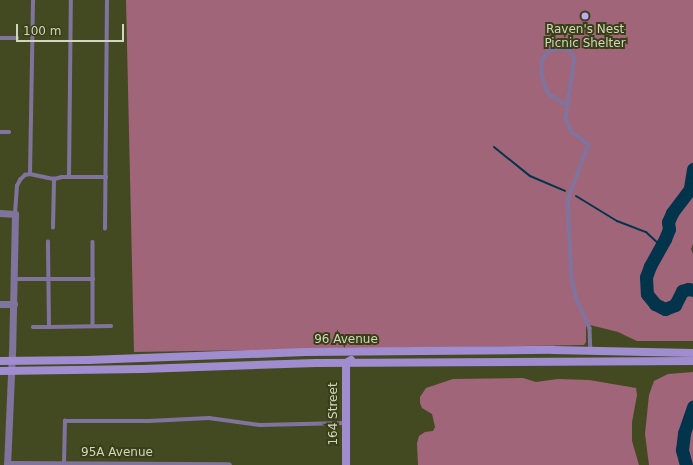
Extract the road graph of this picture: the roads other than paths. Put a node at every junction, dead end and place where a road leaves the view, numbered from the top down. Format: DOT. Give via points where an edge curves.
graph roads {
  1 [pos="33,0"];
  2 [pos="71,0"];
  3 [pos="107,0"];
  4 [pos="0,38"];
  5 [pos="17,38"];
  6 [pos="567,106"];
  7 [pos="0,132"];
  8 [pos="9,132"];
  9 [pos="30,174"];
  10 [pos="68,177"];
  11 [pos="106,177"];
  12 [pos="54,179"];
  13 [pos="0,214"];
  14 [pos="16,214"];
  15 [pos="53,228"];
  16 [pos="105,229"];
  17 [pos="48,242"];
  18 [pos="93,242"];
  19 [pos="14,278"];
  20 [pos="48,279"];
  21 [pos="93,279"];
  22 [pos="0,304"];
  23 [pos="14,304"];
  24 [pos="49,326"];
  25 [pos="93,326"];
  26 [pos="111,326"];
  27 [pos="33,327"];
  28 [pos="591,351"];
  29 [pos="363,352"];
  30 [pos="690,357"];
  31 [pos="0,361"];
  32 [pos="12,361"];
  33 [pos="346,363"];
  34 [pos="0,371"];
  35 [pos="12,372"];
  36 [pos="346,423"];
  37 [pos="7,464"];
  38 [pos="64,464"];
  39 [pos="228,465"];
  40 [pos="346,465"];
  1 -- 9 [label="lane"];
  2 -- 10 [label="lane"];
  3 -- 11 [label="lane"];
  4 -- 5 [label="lane"];
  6 -- 6 [label="lane" via="548,94 541,70 542,60 548,52 559,48 570,50 575,58"];
  6 -- 28 [label="lane" via="566,119 572,132 589,145 568,200 572,279 576,297 590,328"];
  7 -- 8 [label="lane"];
  9 -- 12 [label="lane"];
  9 -- 14 [label="lane" via="23,177 18,184"];
  10 -- 11 [label="lane"];
  10 -- 12 [label="lane"];
  11 -- 16 [label="lane"];
  12 -- 15 [label="lane"];
  13 -- 14 [label="street"];
  14 -- 19 [label="street"];
  17 -- 20 [label="lane"];
  18 -- 21 [label="lane"];
  19 -- 20 [label="lane"];
  19 -- 23 [label="street"];
  20 -- 21 [label="lane"];
  20 -- 24 [label="lane"];
  21 -- 25 [label="lane"];
  22 -- 23 [label="street"];
  23 -- 32 [label="street"];
  24 -- 25 [label="lane"];
  24 -- 27 [label="lane"];
  25 -- 26 [label="lane"];
  28 -- 29 [label="main road, 96 Avenue"];
  28 -- 30 [label="main road, 96 Avenue"];
  29 -- 32 [label="main road, 96 Avenue"];
  29 -- 33 [label="main road"];
  30 -- 33 [label="main road, 96 Avenue"];
  31 -- 32 [label="main road, 96 Avenue"];
  32 -- 35 [label="street"];
  33 -- 35 [label="main road, 96 Avenue"];
  33 -- 36 [label="main road, 164 Street"];
  34 -- 35 [label="main road, 96 Avenue"];
  35 -- 37 [label="street"];
  36 -- 38 [label="lane" via="260,425 209,418 65,421"];
  36 -- 40 [label="main road, 164 Street"];
  37 -- 38 [label="street, 95A Avenue"];
  38 -- 39 [label="street, 95A Avenue"];
}
